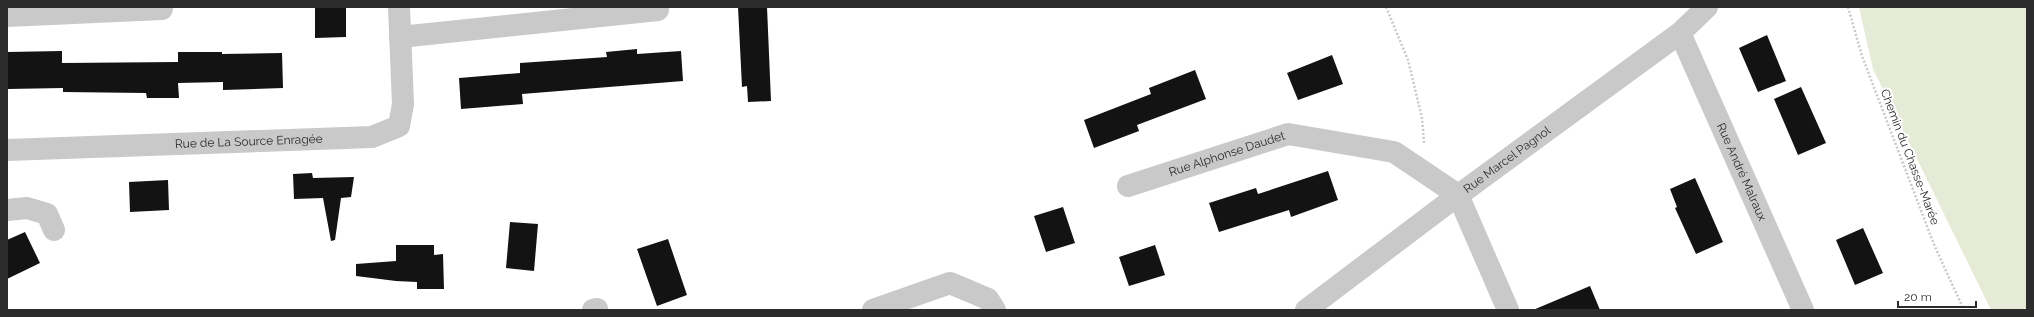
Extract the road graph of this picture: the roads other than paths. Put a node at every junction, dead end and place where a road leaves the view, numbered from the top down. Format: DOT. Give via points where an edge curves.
graph roads {
  1 [pos="399,7"];
  2 [pos="658,7"];
  3 [pos="1707,7"];
  4 [pos="162,9"];
  5 [pos="7,16"];
  6 [pos="1680,33"];
  7 [pos="400,37"];
  8 [pos="7,150"];
  9 [pos="1128,186"];
  10 [pos="1458,195"];
  11 [pos="7,210"];
  12 [pos="54,230"];
  13 [pos="593,310"];
  14 [pos="597,310"];
  15 [pos="873,310"];
  16 [pos="995,310"];
  17 [pos="1306,310"];
  18 [pos="1508,310"];
  19 [pos="1803,310"];
  1 -- 7 [label="street, Rue de La Source Enragée"];
  2 -- 7 [label="street" via="658,10"];
  3 -- 6 [label="street, Rue Marcel Pagnol"];
  4 -- 5 [label="street"];
  6 -- 10 [label="street, Rue Marcel Pagnol"];
  6 -- 19 [label="street, Rue André Malraux"];
  7 -- 8 [label="street, Rue de La Source Enragée" via="403,104 399,126 372,137"];
  9 -- 10 [label="street, Rue Alphonse Daudet" via="1288,134 1394,152"];
  10 -- 17 [label="street, Rue Marcel Pagnol"];
  10 -- 18 [label="street"];
  11 -- 12 [label="street" via="27,208 47,214"];
  13 -- 14 [label="street"];
  15 -- 16 [label="street" via="950,283 988,299"];
}
